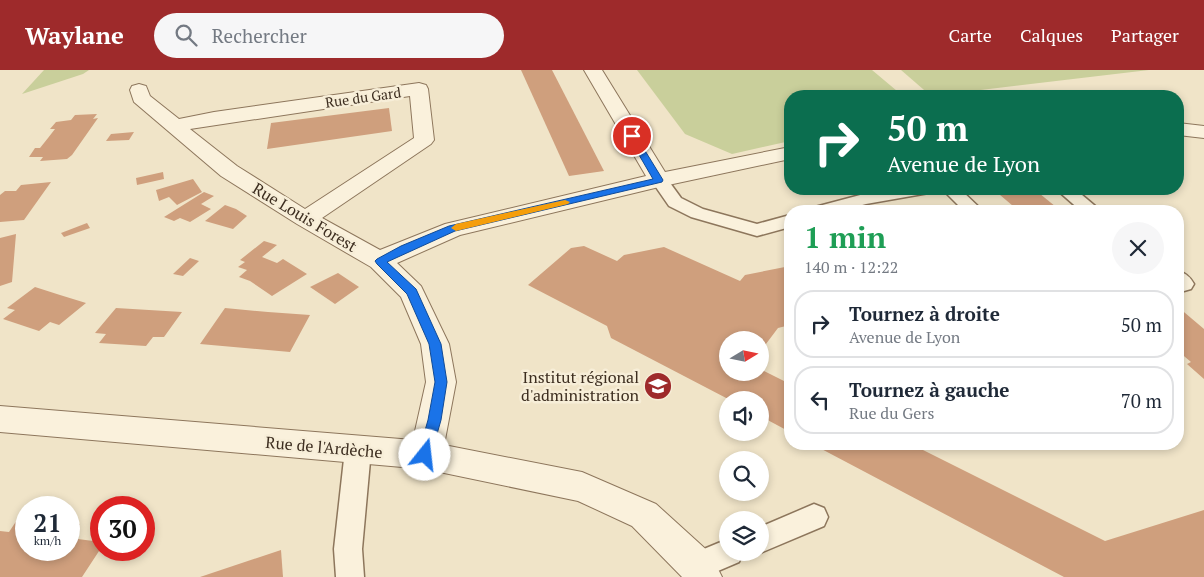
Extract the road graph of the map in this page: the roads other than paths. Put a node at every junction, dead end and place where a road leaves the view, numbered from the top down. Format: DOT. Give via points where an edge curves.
graph roads {
  1 [pos="593,70"];
  2 [pos="139,90"];
  3 [pos="174,126"];
  4 [pos="1184,130"];
  5 [pos="1204,132"];
  6 [pos="784,154"];
  7 [pos="658,180"];
  8 [pos="884,195"];
  9 [pos="957,195"];
  10 [pos="1072,195"];
  11 [pos="841,205"];
  12 [pos="967,205"];
  13 [pos="1084,205"];
  14 [pos="304,219"];
  15 [pos="784,223"];
  16 [pos="380,261"];
  17 [pos="0,419"];
  18 [pos="358,450"];
  19 [pos="425,455"];
  20 [pos="814,517"];
  21 [pos="769,536"];
  22 [pos="719,559"];
  23 [pos="700,572"];
  24 [pos="350,577"];
  1 -- 7 [label="street"];
  2 -- 3 [label="street, Rue Louis Forest" via="141,98"];
  3 -- 14 [label="street, Rue Louis Forest" via="229,171"];
  3 -- 14 [label="street, Rue du Gard" via="419,89 424,140"];
  4 -- 5 [label="street"];
  6 -- 7 [label="street"];
  7 -- 15 [label="lane" via="675,202 697,213 757,230"];
  7 -- 16 [label="street" via="452,228"];
  8 -- 11 [label="lane"];
  9 -- 12 [label="lane"];
  10 -- 13 [label="lane"];
  14 -- 16 [label="street, Rue Louis Forest"];
  16 -- 19 [label="street, Rue Louis Forest" via="412,292 435,344 441,382"];
  17 -- 18 [label="street, Rue de l'Ardèche"];
  18 -- 19 [label="street, Rue de l'Ardèche"];
  18 -- 24 [label="lane" via="348,549"];
  19 -- 23 [label="street, Rue de l'Ardèche" via="582,487 644,515"];
  20 -- 21 [label="lane"];
  22 -- 23 [label="lane"];
}
